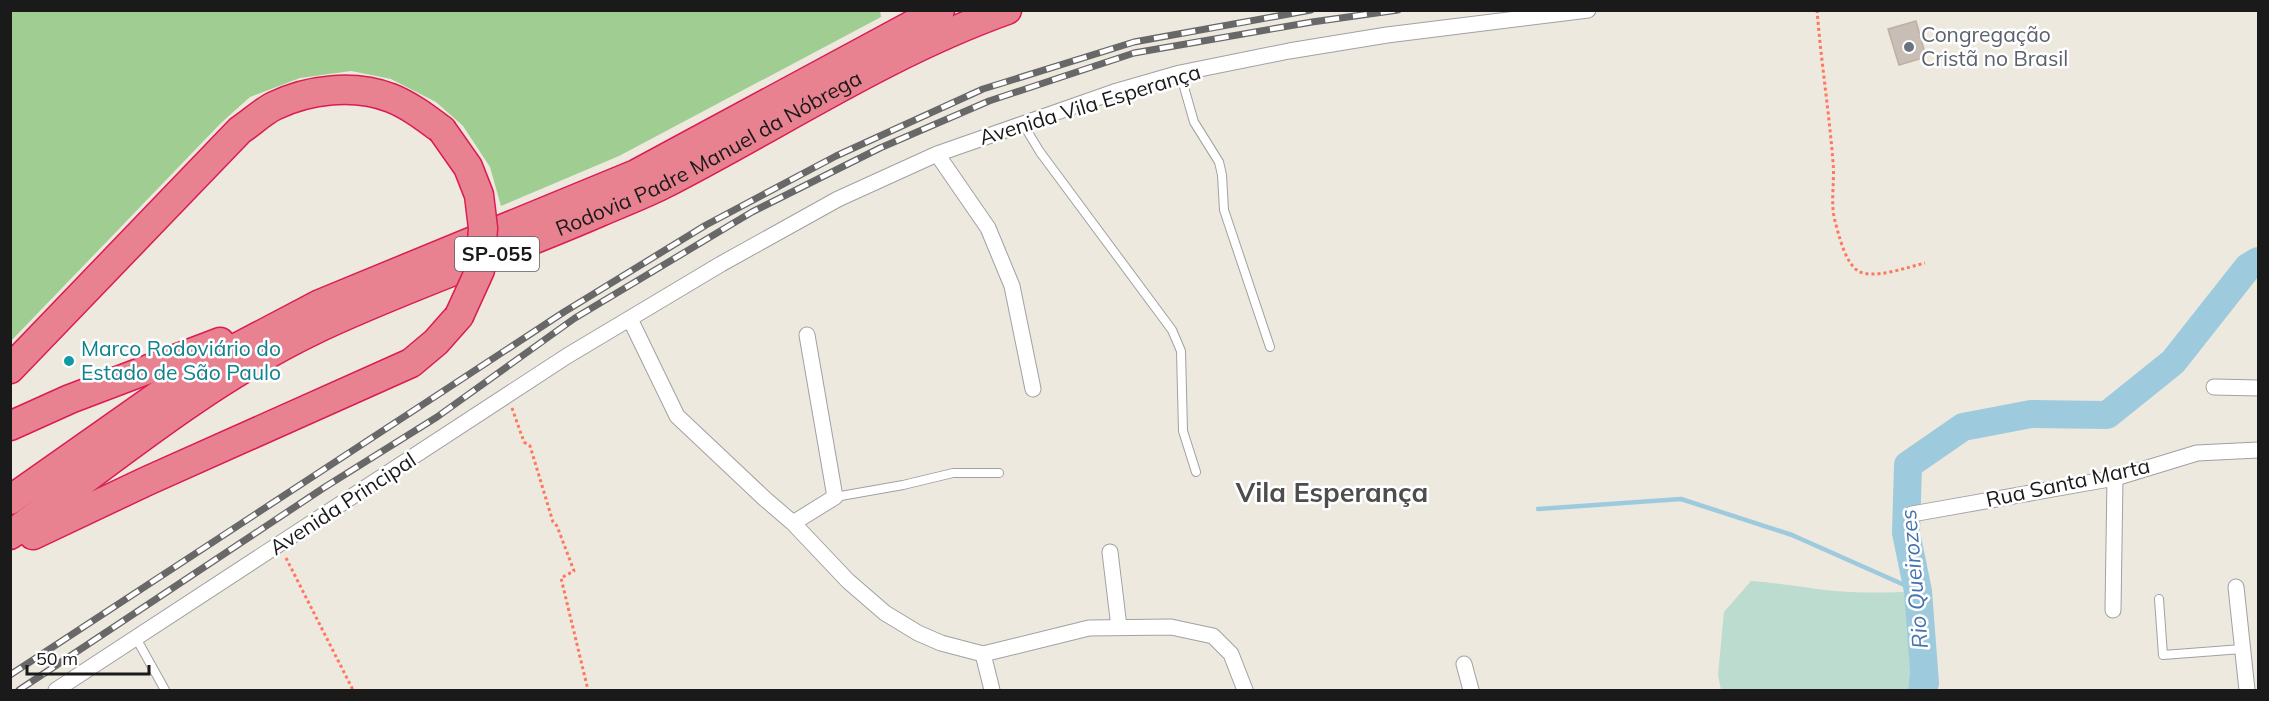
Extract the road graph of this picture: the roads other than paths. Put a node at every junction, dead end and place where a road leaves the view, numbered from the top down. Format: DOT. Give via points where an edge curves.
graph roads {
  1 [pos="940,10"];
  2 [pos="1007,10"];
  3 [pos="1588,10"];
  4 [pos="1180,73"];
  5 [pos="1022,123"];
  6 [pos="937,154"];
  7 [pos="320,304"];
  8 [pos="630,319"];
  9 [pos="807,335"];
  10 [pos="1270,347"];
  11 [pos="10,369"];
  12 [pos="2214,387"];
  13 [pos="2259,388"];
  14 [pos="1033,389"];
  15 [pos="10,426"];
  16 [pos="2259,450"];
  17 [pos="1196,472"];
  18 [pos="999,473"];
  19 [pos="2115,477"];
  20 [pos="835,497"];
  21 [pos="10,501"];
  22 [pos="1912,514"];
  23 [pos="793,523"];
  24 [pos="10,535"];
  25 [pos="10,548"];
  26 [pos="1110,552"];
  27 [pos="2236,587"];
  28 [pos="2159,599"];
  29 [pos="2114,610"];
  30 [pos="1119,627"];
  31 [pos="136,638"];
  32 [pos="2242,649"];
  33 [pos="983,654"];
  34 [pos="1464,664"];
  35 [pos="56,690"];
  36 [pos="165,690"];
  37 [pos="992,690"];
  38 [pos="1245,690"];
  39 [pos="1471,690"];
  40 [pos="2247,690"];
  1 -- 7 [label="highway, SP-055" via="636,174"];
  2 -- 24 [label="highway, Rodovia Padre Manuel da Nóbrega / SP-055" via="891,62 660,186 387,297 266,355 214,387"];
  3 -- 4 [label="street, Avenida Vila Esperança" via="1376,37"];
  4 -- 5 [label="street, Avenida Vila Esperança"];
  4 -- 10 [label="lane" via="1194,122 1219,162 1224,210"];
  5 -- 6 [label="street, Avenida Vila Esperança"];
  5 -- 17 [label="lane" via="1172,330 1181,351 1183,430"];
  6 -- 8 [label="street, Avenida Vila Esperança" via="838,199"];
  6 -- 14 [label="street" via="988,228 1012,286"];
  7 -- 15 [label="highway" via="70,399"];
  7 -- 21 [label="highway, SP-055" via="221,356 162,393"];
  8 -- 23 [label="street" via="677,416"];
  8 -- 31 [label="street, Avenida Principal"];
  9 -- 20 [label="street"];
  11 -- 25 [label="highway, bridge" via="240,130 273,107 313,92 351,90 391,98 442,130 468,167 479,195 483,228 480,270 459,316 411,363 72,515"];
  12 -- 13 [label="street"];
  16 -- 19 [label="street, Rua Santa Marta" via="2197,453"];
  18 -- 20 [label="lane" via="953,473"];
  19 -- 22 [label="street, Rua Santa Marta"];
  19 -- 29 [label="street"];
  20 -- 23 [label="street"];
  23 -- 33 [label="street" via="885,613 941,643"];
  26 -- 30 [label="street"];
  27 -- 32 [label="street"];
  28 -- 32 [label="lane" via="2163,656"];
  30 -- 33 [label="street" via="1089,628"];
  30 -- 38 [label="street" via="1171,627 1213,636 1231,654"];
  31 -- 35 [label="street, Avenida Principal"];
  31 -- 36 [label="lane"];
  32 -- 40 [label="street"];
  33 -- 37 [label="street"];
  34 -- 39 [label="street"];
}
